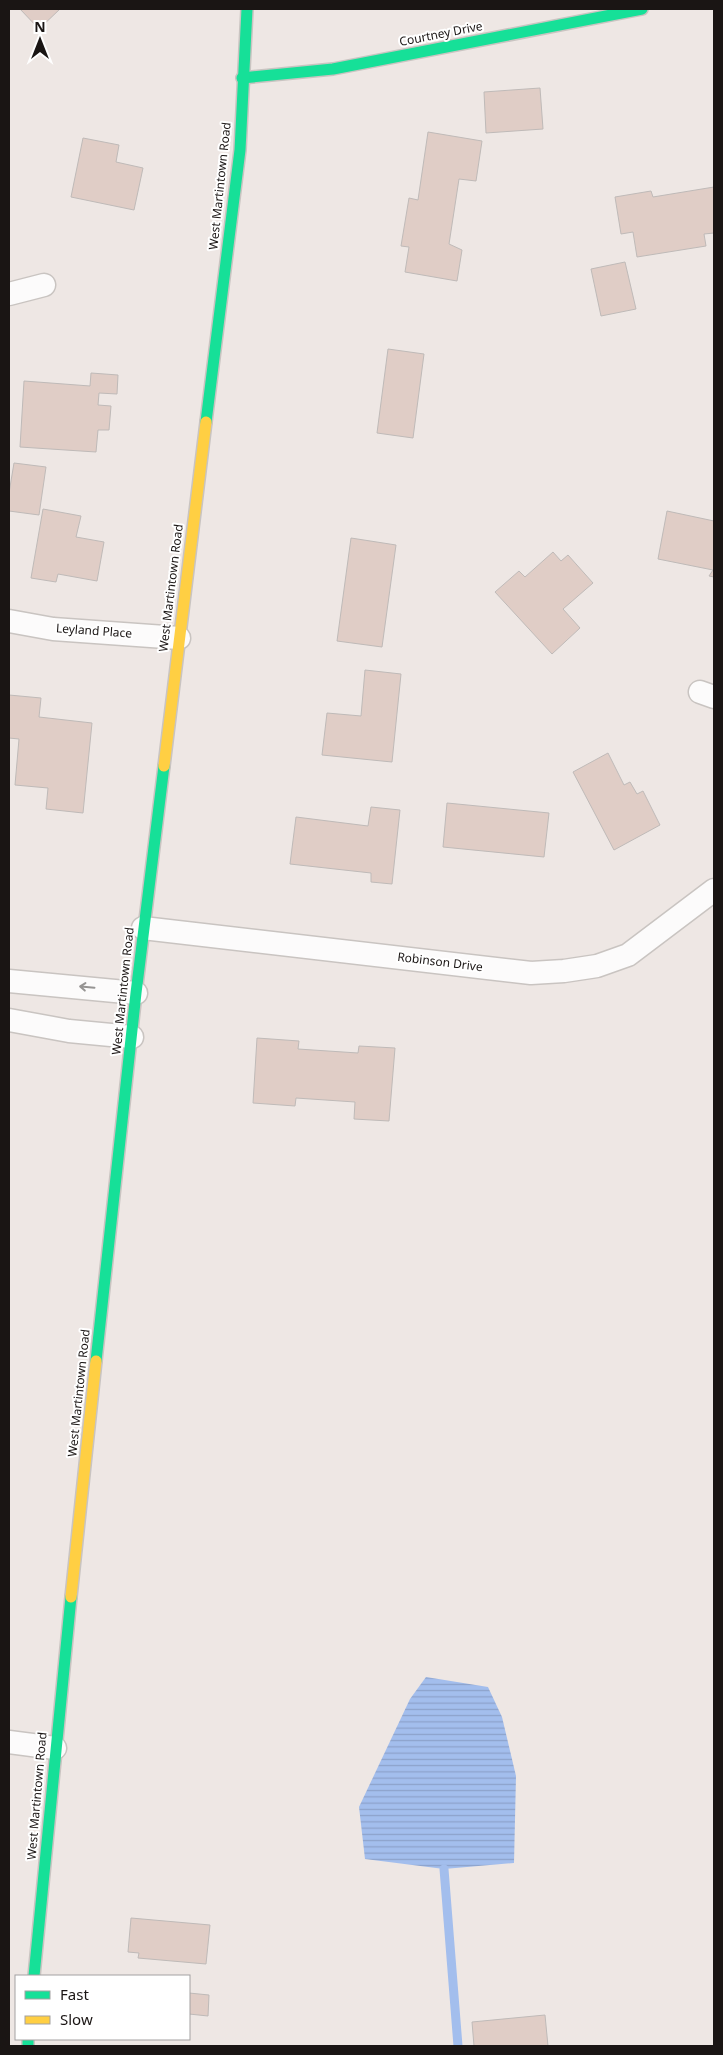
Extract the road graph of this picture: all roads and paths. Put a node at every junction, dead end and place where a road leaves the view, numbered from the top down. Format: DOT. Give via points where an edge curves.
graph roads {
  1 [pos="248,9"];
  2 [pos="642,9"];
  3 [pos="242,78"];
  4 [pos="44,285"];
  5 [pos="9,294"];
  6 [pos="9,621"];
  7 [pos="179,638"];
  8 [pos="714,890"];
  9 [pos="143,928"];
  10 [pos="9,981"];
  11 [pos="136,993"];
  12 [pos="9,1020"];
  13 [pos="132,1036"];
  14 [pos="9,1742"];
  15 [pos="55,1748"];
  16 [pos="34,1975"];
  1 -- 3 [label="main road, West Martintown Road"];
  2 -- 3 [label="main road, Courtney Drive" via="333,68"];
  3 -- 7 [label="main road, West Martintown Road" via="240,150"];
  4 -- 5 [label="street"];
  6 -- 7 [label="street, Leyland Place" via="53,629"];
  7 -- 9 [label="main road, West Martintown Road"];
  8 -- 9 [label="street, Robinson Drive" via="628,955 597,966 564,971 531,973"];
  9 -- 11 [label="main road, West Martintown Road"];
  11 -- 10 [label="street, one-way"];
  11 -- 13 [label="main road, West Martintown Road"];
  12 -- 13 [label="street" via="69,1031"];
  13 -- 15 [label="main road, West Martintown Road"];
  14 -- 15 [label="street"];
  15 -- 16 [label="main road, West Martintown Road"];
}
